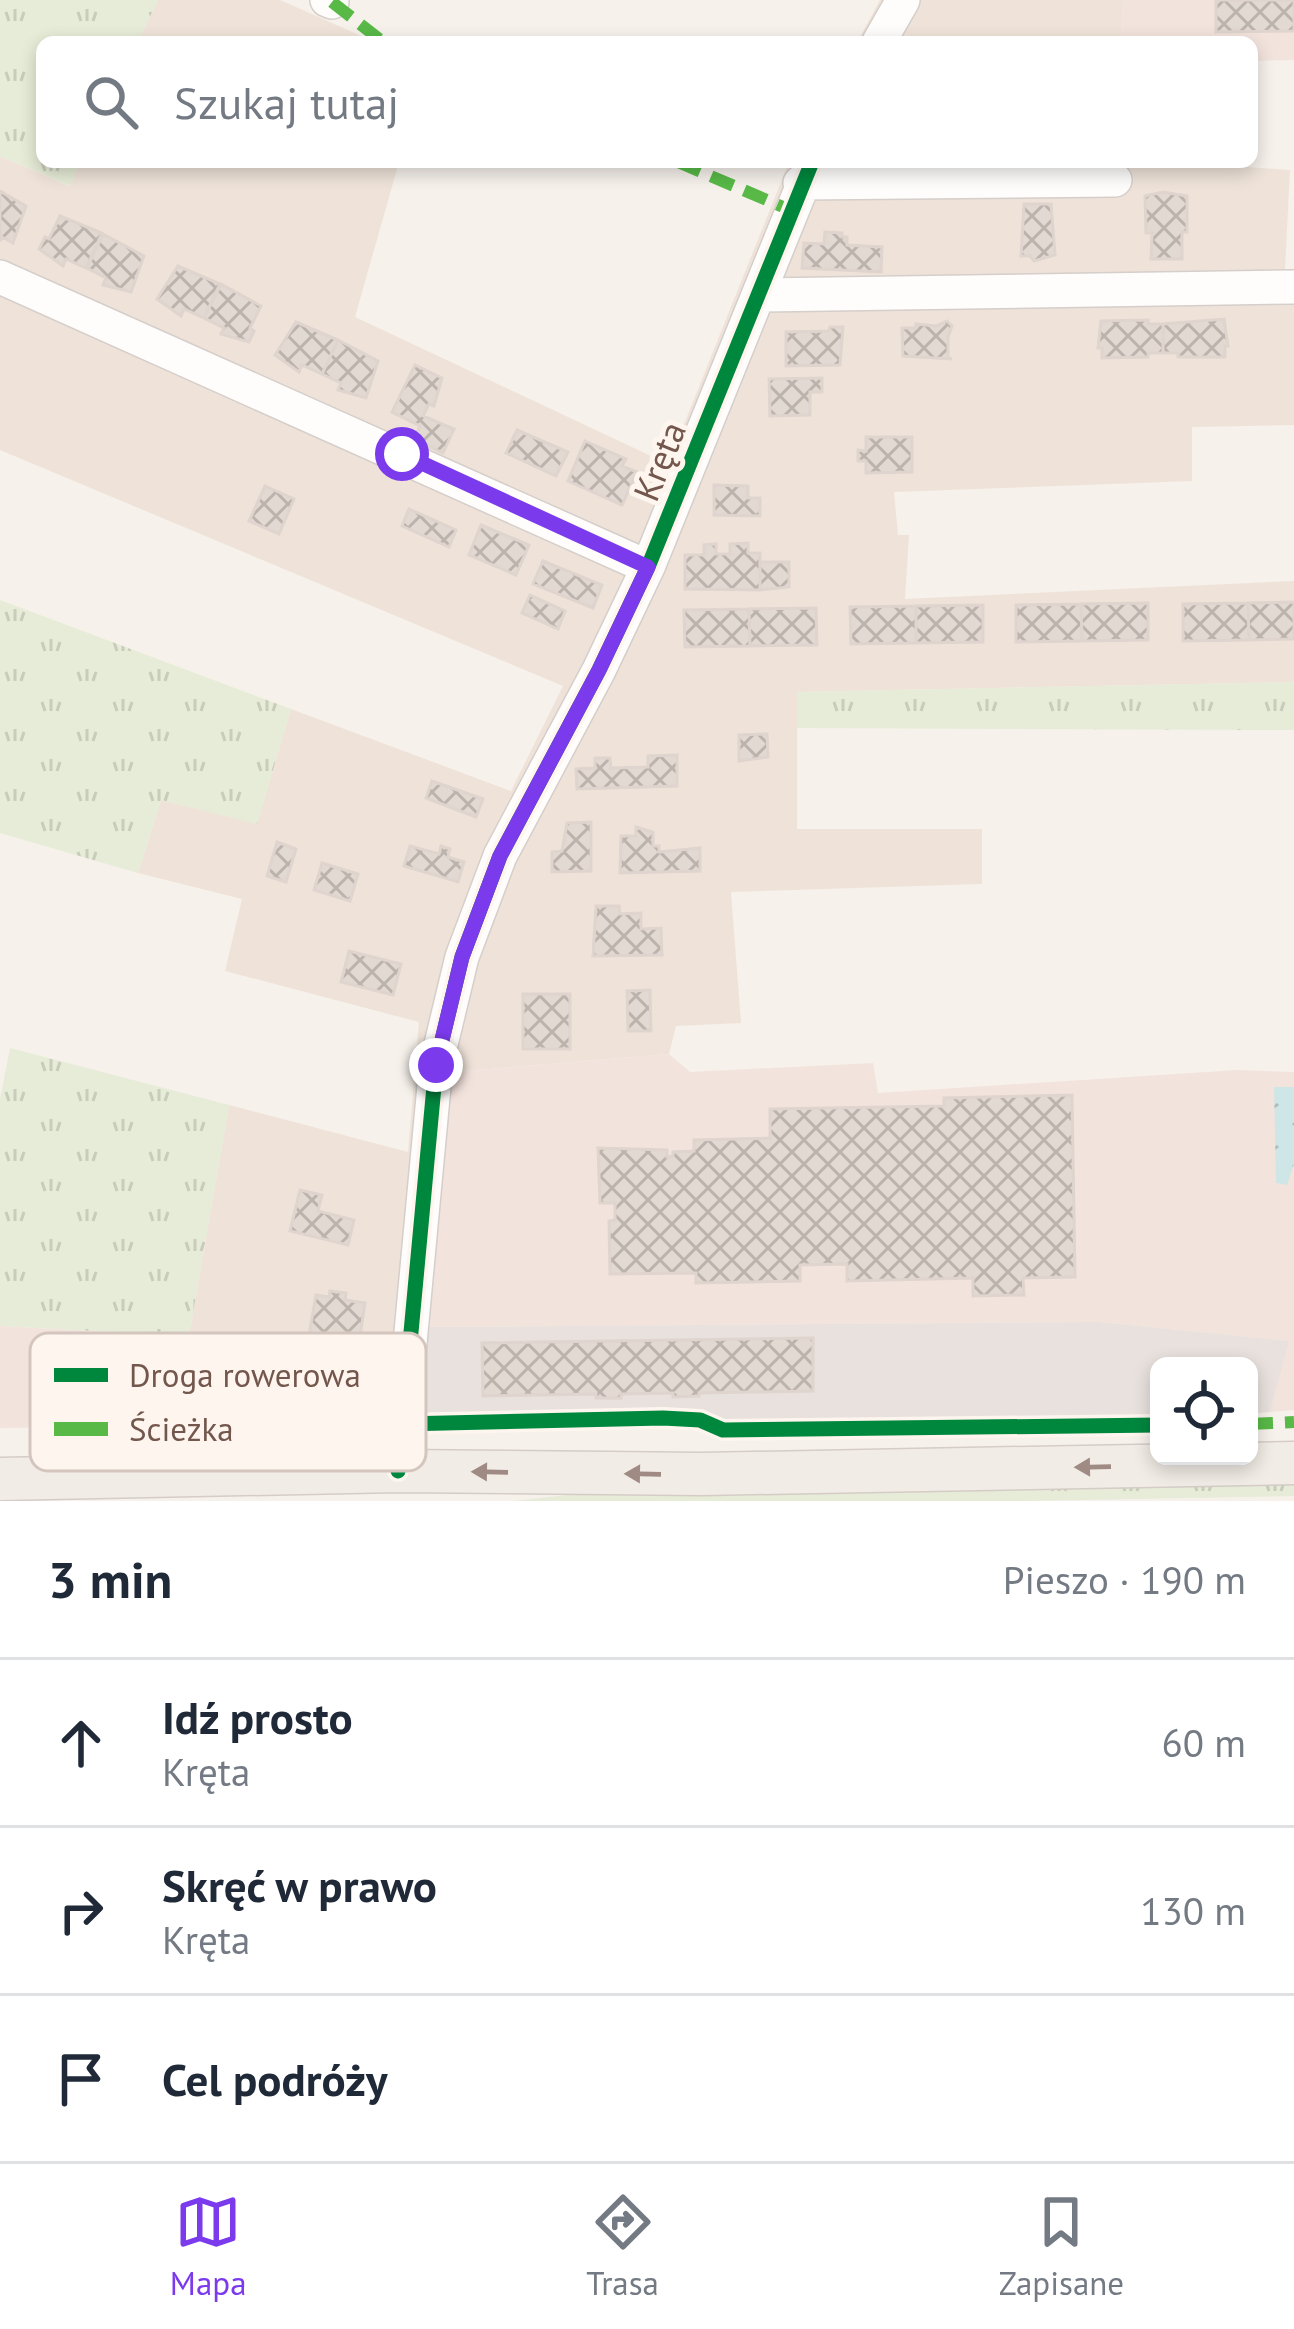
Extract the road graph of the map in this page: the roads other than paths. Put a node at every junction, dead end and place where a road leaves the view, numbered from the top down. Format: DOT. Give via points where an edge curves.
graph roads {
  1 [pos="903,0"];
  2 [pos="882,36"];
  3 [pos="806,172"];
  4 [pos="1115,180"];
  5 [pos="0,277"];
  6 [pos="1294,287"];
  7 [pos="759,295"];
  8 [pos="648,567"];
  9 [pos="411,1333"];
  10 [pos="1294,1463"];
  11 [pos="398,1471"];
  12 [pos="0,1479"];
  1 -- 2 [label="street"];
  3 -- 4 [label="street"];
  3 -- 7 [label="street, Kręta"];
  5 -- 8 [label="street"];
  6 -- 7 [label="street"];
  7 -- 8 [label="street, Kręta"];
  8 -- 9 [label="street, Kręta" via="500,856 462,957 436,1065"];
  10 -- 11 [label="main road, one-way"];
  11 -- 12 [label="main road"];
}
